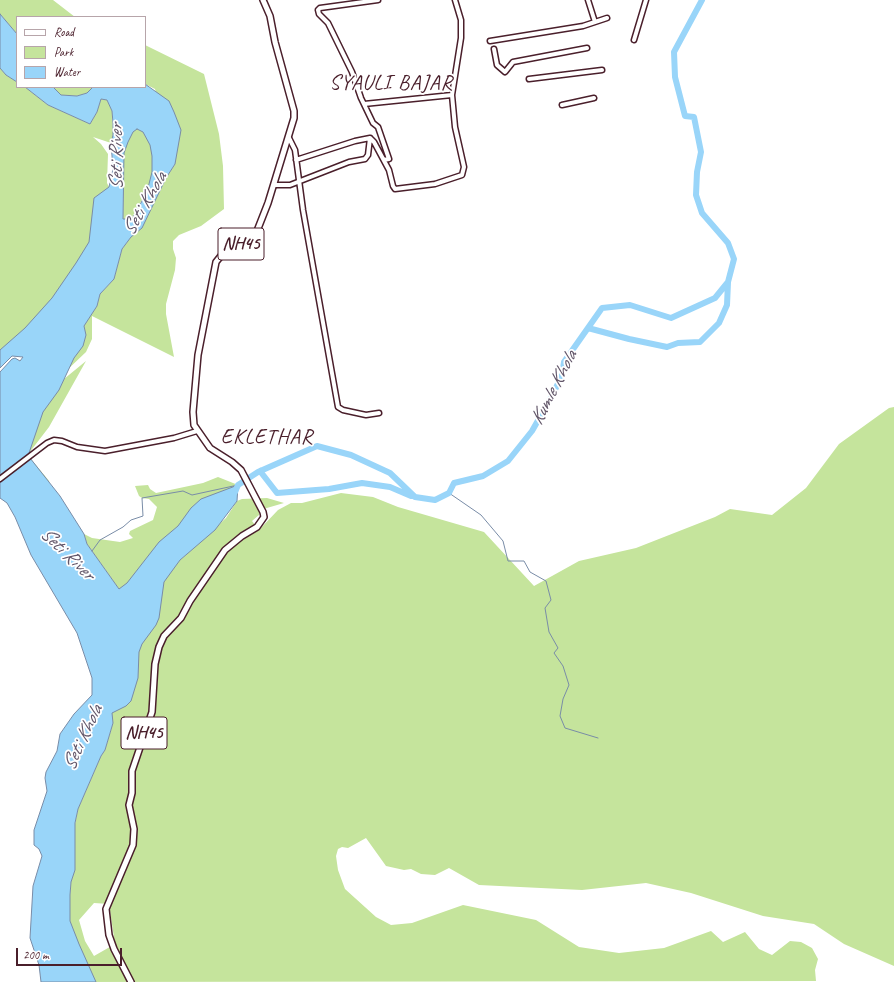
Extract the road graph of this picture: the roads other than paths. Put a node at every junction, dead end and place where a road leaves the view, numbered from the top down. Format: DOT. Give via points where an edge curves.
graph roads {
  1 [pos="263,0"];
  2 [pos="378,0"];
  3 [pos="455,0"];
  4 [pos="588,0"];
  5 [pos="646,0"];
  6 [pos="606,18"];
  7 [pos="595,22"];
  8 [pos="634,40"];
  9 [pos="490,41"];
  10 [pos="586,48"];
  11 [pos="494,49"];
  12 [pos="602,70"];
  13 [pos="530,79"];
  14 [pos="452,95"];
  15 [pos="594,98"];
  16 [pos="364,104"];
  17 [pos="562,106"];
  18 [pos="289,138"];
  19 [pos="370,138"];
  20 [pos="296,160"];
  21 [pos="384,160"];
  22 [pos="299,182"];
  23 [pos="274,185"];
  24 [pos="379,413"];
  25 [pos="197,431"];
  26 [pos="0,479"];
  27 [pos="131,982"];
  1 -- 18 [label="main road, NH45" via="270,16 294,110 294,122"];
  2 -- 16 [label="street" via="318,10 328,23 352,72"];
  3 -- 14 [label="street" via="461,20 461,38"];
  4 -- 7 [label="street"];
  5 -- 8 [label="street"];
  6 -- 7 [label="street"];
  7 -- 9 [label="street"];
  10 -- 11 [label="street" via="513,62 505,72 496,65"];
  12 -- 13 [label="street"];
  14 -- 16 [label="street"];
  14 -- 21 [label="street" via="455,127 464,167 462,175 434,184 395,189"];
  15 -- 17 [label="street"];
  16 -- 21 [label="street" via="373,123 378,127 389,159"];
  18 -- 20 [label="street" via="295,150"];
  18 -- 23 [label="main road, NH45"];
  19 -- 20 [label="street"];
  19 -- 21 [label="street"];
  19 -- 22 [label="street" via="368,156 365,159 349,162"];
  20 -- 22 [label="street"];
  22 -- 23 [label="street"];
  22 -- 24 [label="street" via="338,406 343,410 366,415"];
  23 -- 25 [label="main road, NH45" via="257,231 243,244 224,252 216,262 195,370 193,421"];
  25 -- 26 [label="street" via="105,451 77,447 58,440 47,443"];
  25 -- 27 [label="main road, NH45" via="210,448 241,470 263,512 263,519 226,550 180,618 164,636 159,647 155,664 152,712 132,771 129,805 133,823 133,845 106,909 109,935"];
}
